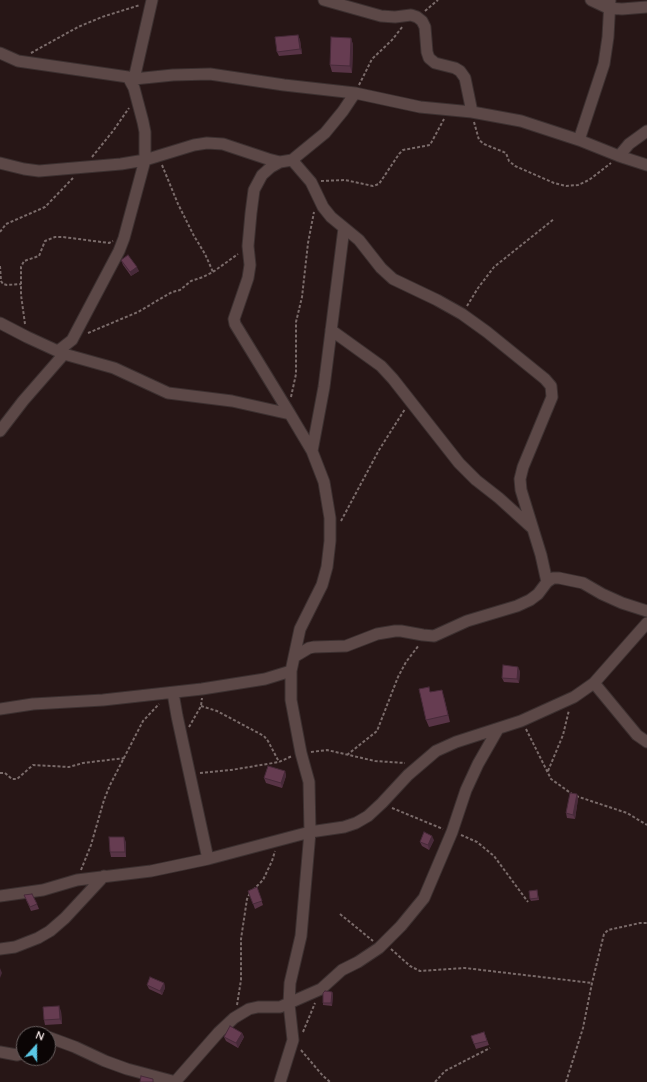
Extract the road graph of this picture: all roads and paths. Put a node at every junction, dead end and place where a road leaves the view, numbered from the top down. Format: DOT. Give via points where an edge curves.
graph roads {
  1 [pos="152,0"];
  2 [pos="324,0"];
  3 [pos="438,0"];
  4 [pos="591,0"];
  5 [pos="609,4"];
  6 [pos="647,7"];
  7 [pos="414,16"];
  8 [pos="0,53"];
  9 [pos="18,61"];
  10 [pos="131,78"];
  11 [pos="355,93"];
  12 [pos="137,96"];
  13 [pos="449,109"];
  14 [pos="472,112"];
  15 [pos="647,131"];
  16 [pos="579,140"];
  17 [pos="619,156"];
  18 [pos="158,157"];
  19 [pos="145,160"];
  20 [pos="292,160"];
  21 [pos="280,162"];
  22 [pos="0,163"];
  23 [pos="647,165"];
  24 [pos="84,167"];
  25 [pos="311,182"];
  26 [pos="316,208"];
  27 [pos="554,219"];
  28 [pos="127,228"];
  29 [pos="344,228"];
  30 [pos="0,232"];
  31 [pos="248,246"];
  32 [pos="0,266"];
  33 [pos="213,272"];
  34 [pos="21,284"];
  35 [pos="462,314"];
  36 [pos="0,323"];
  37 [pos="331,330"];
  38 [pos="27,337"];
  39 [pos="72,340"];
  40 [pos="61,352"];
  41 [pos="410,401"];
  42 [pos="289,412"];
  43 [pos="0,431"];
  44 [pos="312,451"];
  45 [pos="341,521"];
  46 [pos="531,527"];
  47 [pos="547,582"];
  48 [pos="647,611"];
  49 [pos="647,623"];
  50 [pos="429,636"];
  51 [pos="294,657"];
  52 [pos="291,671"];
  53 [pos="594,683"];
  54 [pos="202,689"];
  55 [pos="172,693"];
  56 [pos="574,697"];
  57 [pos="201,706"];
  58 [pos="0,709"];
  59 [pos="521,721"];
  60 [pos="498,729"];
  61 [pos="180,733"];
  62 [pos="647,742"];
  63 [pos="301,753"];
  64 [pos="347,755"];
  65 [pos="125,758"];
  66 [pos="279,762"];
  67 [pos="412,762"];
  68 [pos="547,772"];
  69 [pos="0,773"];
  70 [pos="189,774"];
  71 [pos="382,803"];
  72 [pos="646,824"];
  73 [pos="310,832"];
  74 [pos="452,832"];
  75 [pos="277,842"];
  76 [pos="208,859"];
  77 [pos="104,876"];
  78 [pos="77,880"];
  79 [pos="0,896"];
  80 [pos="528,902"];
  81 [pos="340,914"];
  82 [pos="647,923"];
  83 [pos="382,946"];
  84 [pos="0,949"];
  85 [pos="592,983"];
  86 [pos="321,989"];
  87 [pos="289,1004"];
  88 [pos="234,1018"];
  89 [pos="302,1034"];
  90 [pos="56,1040"];
  91 [pos="292,1040"];
  92 [pos="490,1048"];
  93 [pos="0,1052"];
  94 [pos="16,1055"];
  95 [pos="175,1082"];
  96 [pos="280,1082"];
  97 [pos="330,1082"];
  98 [pos="435,1082"];
  99 [pos="566,1082"];
  1 -- 9 [label="path" via="78,27"];
  1 -- 10 [label="street"];
  2 -- 7 [label="street" via="380,16"];
  3 -- 7 [label="path"];
  4 -- 5 [label="street"];
  5 -- 6 [label="street" via="622,9"];
  5 -- 16 [label="street" via="604,64"];
  7 -- 11 [label="path" via="372,59"];
  7 -- 14 [label="street" via="422,21 425,27 426,52 429,58 436,63 455,68 462,74"];
  8 -- 9 [label="street"];
  9 -- 10 [label="street"];
  10 -- 11 [label="street" via="210,74"];
  10 -- 12 [label="street"];
  11 -- 13 [label="street" via="420,107"];
  11 -- 20 [label="street" via="325,133"];
  12 -- 19 [label="street" via="146,132"];
  12 -- 24 [label="path"];
  13 -- 14 [label="street"];
  13 -- 25 [label="path" via="430,145 403,150 379,184 374,186 345,180"];
  14 -- 16 [label="street" via="521,121"];
  14 -- 17 [label="path" via="479,140 506,153 509,161 515,166 554,183 578,185 589,180"];
  15 -- 17 [label="street" via="632,141"];
  16 -- 17 [label="street"];
  17 -- 23 [label="street"];
  18 -- 19 [label="street"];
  18 -- 21 [label="street" via="208,143 223,144"];
  18 -- 33 [label="path" via="178,204"];
  19 -- 24 [label="street"];
  19 -- 28 [label="street"];
  20 -- 21 [label="street"];
  20 -- 25 [label="street"];
  21 -- 31 [label="street" via="262,175 254,190"];
  22 -- 24 [label="street" via="39,171"];
  24 -- 30 [label="path" via="45,207 6,224"];
  25 -- 29 [label="street" via="323,207"];
  26 -- 42 [label="path" via="296,322 296,374"];
  27 -- 35 [label="path" via="494,267"];
  28 -- 34 [label="path" via="109,243 63,237 49,239 44,243 39,256 22,263"];
  28 -- 39 [label="street" via="112,266"];
  29 -- 35 [label="street" via="359,240 393,279"];
  29 -- 37 [label="street"];
  31 -- 33 [label="path"];
  31 -- 42 [label="street" via="248,278 234,319 235,324"];
  32 -- 34 [label="path" via="1,281 4,284"];
  33 -- 39 [label="path" via="191,281 180,290 138,312"];
  34 -- 38 [label="path"];
  35 -- 46 [label="street" via="551,386 552,397 520,479"];
  36 -- 38 [label="street"];
  37 -- 41 [label="street" via="381,366"];
  37 -- 44 [label="street"];
  38 -- 40 [label="street"];
  39 -- 40 [label="street"];
  40 -- 42 [label="street" via="114,368 168,393 232,401"];
  40 -- 43 [label="street"];
  41 -- 45 [label="path" via="379,450"];
  41 -- 46 [label="street" via="459,463"];
  42 -- 44 [label="street"];
  44 -- 51 [label="street" via="324,482 330,518 330,541 322,585 300,629"];
  46 -- 47 [label="street"];
  47 -- 48 [label="street" via="559,578 584,584 622,603"];
  47 -- 50 [label="street" via="538,594 517,606"];
  49 -- 53 [label="street"];
  50 -- 51 [label="street" via="395,631 377,634 346,646 308,648"];
  50 -- 64 [label="path" via="406,662 377,731"];
  51 -- 52 [label="street"];
  52 -- 54 [label="street" via="265,679"];
  52 -- 63 [label="street" via="291,700"];
  53 -- 56 [label="street"];
  53 -- 62 [label="street" via="637,735"];
  54 -- 55 [label="street"];
  54 -- 57 [label="path"];
  55 -- 58 [label="street"];
  55 -- 61 [label="street"];
  55 -- 65 [label="path" via="142,721"];
  56 -- 59 [label="street"];
  56 -- 68 [label="path"];
  57 -- 61 [label="path" via="188,729"];
  57 -- 66 [label="path" via="217,711 264,736"];
  59 -- 60 [label="street"];
  59 -- 68 [label="path"];
  60 -- 71 [label="street" via="436,751 408,775"];
  60 -- 74 [label="street" via="472,777"];
  61 -- 70 [label="street"];
  63 -- 64 [label="path" via="327,750"];
  63 -- 66 [label="path"];
  63 -- 73 [label="street" via="308,782"];
  64 -- 67 [label="path" via="375,761"];
  65 -- 69 [label="path" via="69,767 33,765 16,779"];
  65 -- 78 [label="path" via="104,800 91,845"];
  66 -- 70 [label="path"];
  68 -- 72 [label="path" via="551,779 573,794 627,813"];
  70 -- 76 [label="street"];
  71 -- 73 [label="street" via="356,823"];
  71 -- 74 [label="path"];
  73 -- 75 [label="street"];
  73 -- 87 [label="street" via="300,936 290,983"];
  74 -- 80 [label="path" via="477,842 494,856"];
  74 -- 83 [label="street" via="424,898"];
  75 -- 76 [label="street"];
  75 -- 88 [label="path" via="263,880 247,899 240,953 241,980"];
  76 -- 77 [label="street" via="151,871"];
  77 -- 78 [label="street"];
  77 -- 84 [label="street" via="65,918 50,930 15,947"];
  78 -- 79 [label="street" via="43,890"];
  81 -- 83 [label="path"];
  82 -- 85 [label="path" via="608,930 604,934"];
  83 -- 85 [label="path" via="420,971 465,968"];
  83 -- 86 [label="street" via="342,970"];
  85 -- 99 [label="path" via="583,1028"];
  86 -- 87 [label="street"];
  86 -- 89 [label="path"];
  87 -- 88 [label="street" via="276,1008 249,1009"];
  87 -- 91 [label="street"];
  88 -- 95 [label="street"];
  90 -- 95 [label="street" via="127,1069"];
  91 -- 96 [label="street"];
  91 -- 97 [label="path"];
  92 -- 98 [label="path" via="444,1071"];
  93 -- 94 [label="street"];
}
